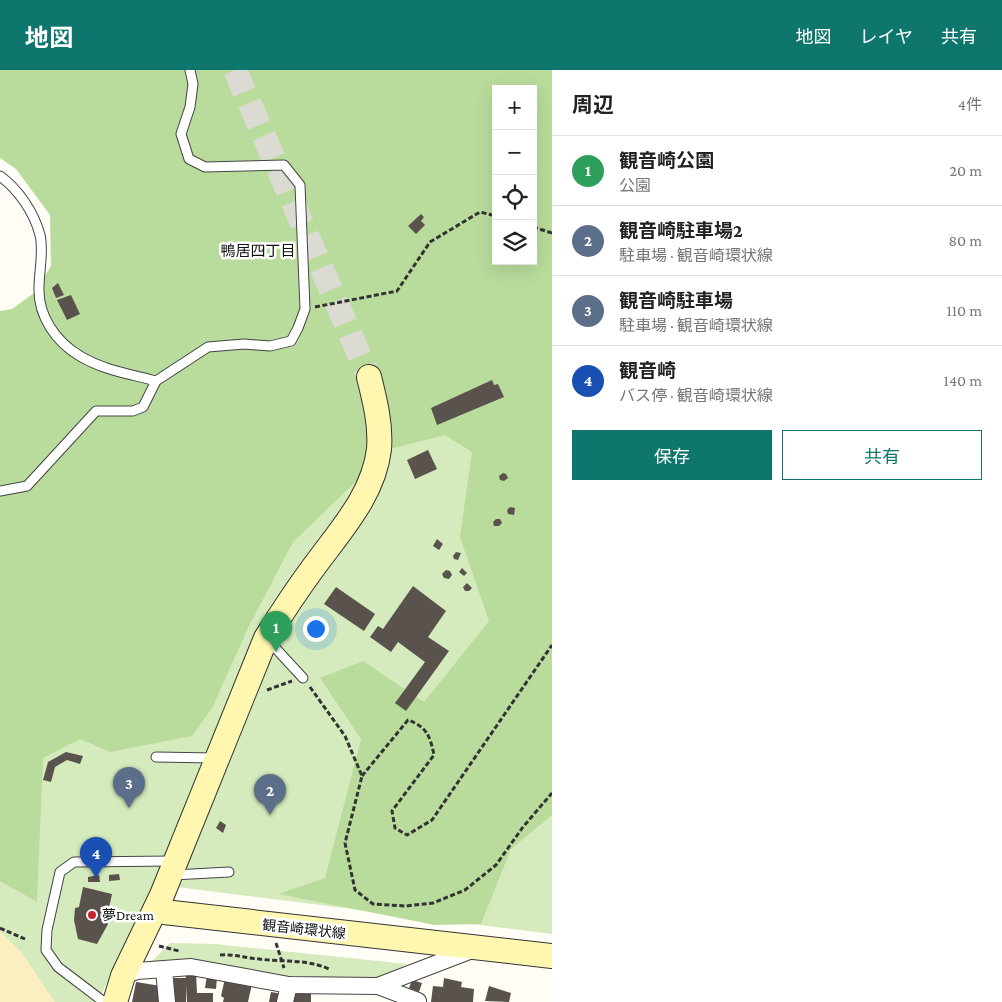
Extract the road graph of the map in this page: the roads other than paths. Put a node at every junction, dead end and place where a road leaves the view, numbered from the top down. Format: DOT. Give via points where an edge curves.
graph roads {
  1 [pos="190,70"];
  2 [pos="0,176"];
  3 [pos="370,377"];
  4 [pos="156,381"];
  5 [pos="0,491"];
  6 [pos="266,638"];
  7 [pos="303,678"];
  8 [pos="156,757"];
  9 [pos="218,758"];
  10 [pos="173,868"];
  11 [pos="229,872"];
  12 [pos="155,911"];
  13 [pos="479,947"];
  14 [pos="552,956"];
  15 [pos="164,970"];
  16 [pos="123,976"];
  17 [pos="288,985"];
  18 [pos="378,986"];
  19 [pos="104,1002"];
  20 [pos="115,1002"];
  21 [pos="167,1002"];
  22 [pos="285,1002"];
  23 [pos="418,1002"];
  1 -- 4 [label="lane" via="193,84 190,107 180,134 189,159 205,168 284,165 300,185 305,309 291,341 270,346 208,347"];
  2 -- 4 [label="lane" via="11,184 26,205 40,235 40,306 55,334 79,356 98,365"];
  3 -- 6 [label="street" via="378,413 379,448 370,485"];
  4 -- 5 [label="lane" via="143,408 96,411 27,486"];
  6 -- 7 [label="lane"];
  6 -- 9 [label="street"];
  8 -- 9 [label="lane"];
  9 -- 10 [label="street"];
  10 -- 11 [label="lane"];
  10 -- 12 [label="street"];
  10 -- 19 [label="lane" via="74,862 60,872 47,930 46,950 58,967"];
  12 -- 13 [label="street, 観音崎環状線"];
  12 -- 16 [label="street"];
  13 -- 14 [label="street, 観音崎環状線"];
  13 -- 18 [label="street"];
  15 -- 16 [label="street" via="137,971"];
  15 -- 17 [label="street" via="191,967"];
  15 -- 21 [label="street"];
  16 -- 20 [label="street"];
  17 -- 18 [label="street"];
  17 -- 22 [label="street"];
  18 -- 23 [label="street"];
}
